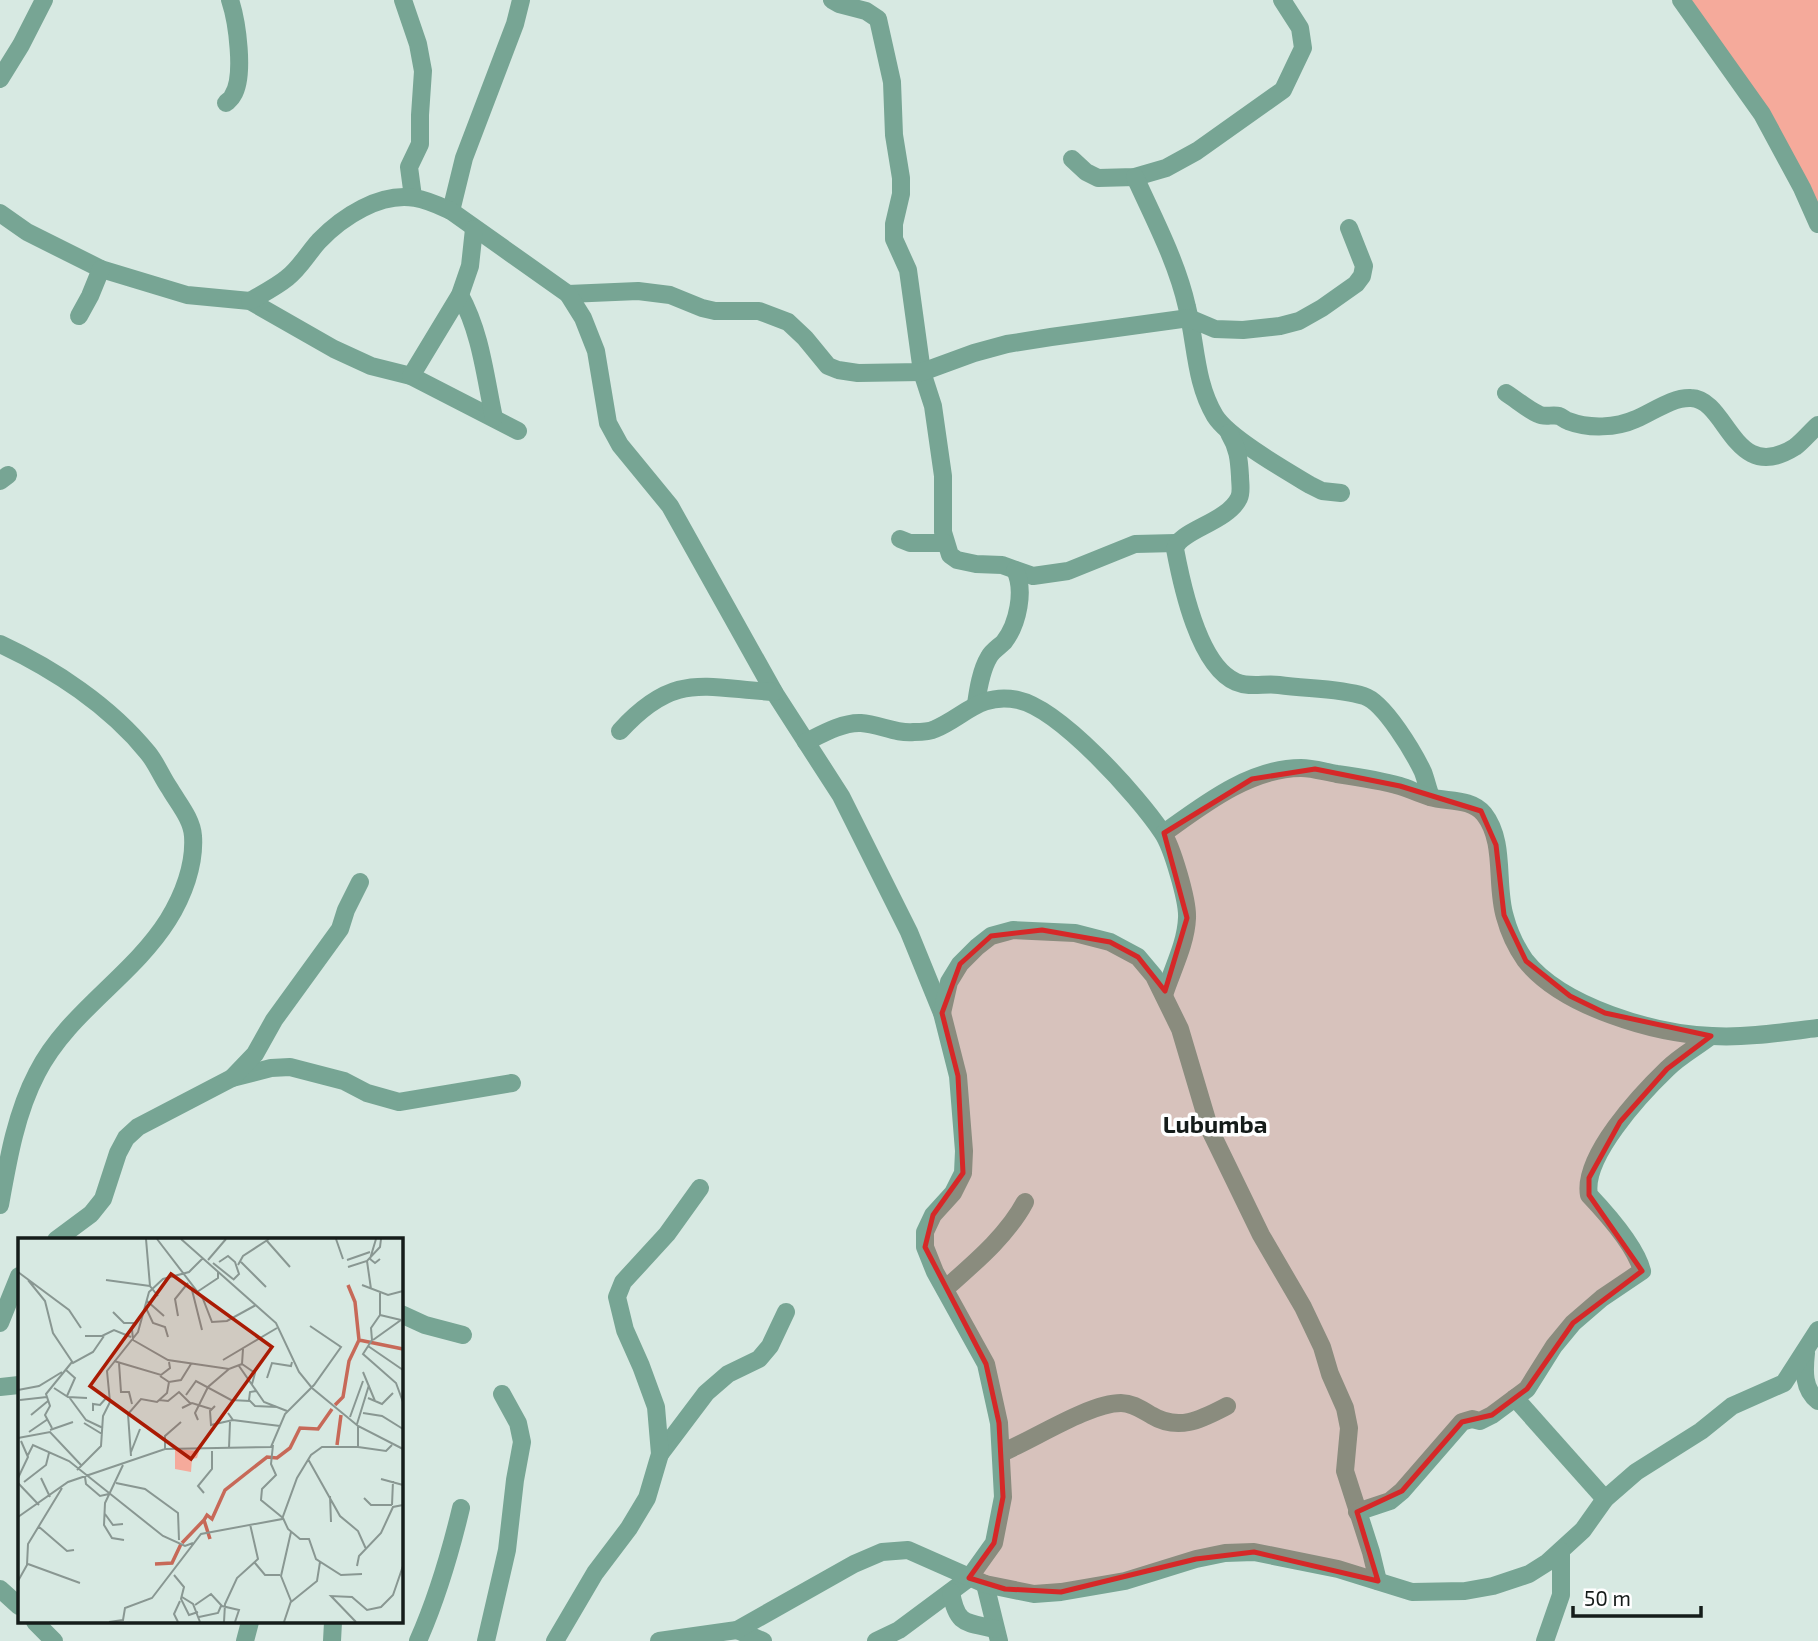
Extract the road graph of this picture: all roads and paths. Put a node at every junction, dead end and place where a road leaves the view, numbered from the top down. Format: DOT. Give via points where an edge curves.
graph roads {
  1 [pos="44,0"];
  2 [pos="230,0"];
  3 [pos="403,0"];
  4 [pos="521,0"];
  5 [pos="832,0"];
  6 [pos="1282,0"];
  7 [pos="1681,0"];
  8 [pos="0,79"];
  9 [pos="226,103"];
  10 [pos="1072,159"];
  11 [pos="1135,177"];
  12 [pos="414,197"];
  13 [pos="451,211"];
  14 [pos="0,213"];
  15 [pos="1818,225"];
  16 [pos="1349,228"];
  17 [pos="474,229"];
  18 [pos="101,269"];
  19 [pos="568,294"];
  20 [pos="460,295"];
  21 [pos="250,301"];
  22 [pos="79,316"];
  23 [pos="1189,318"];
  24 [pos="922,372"];
  25 [pos="411,376"];
  26 [pos="1507,393"];
  27 [pos="494,418"];
  28 [pos="1818,425"];
  29 [pos="518,431"];
  30 [pos="1229,433"];
  31 [pos="1341,493"];
  32 [pos="900,538"];
  33 [pos="945,543"];
  34 [pos="1176,543"];
  35 [pos="1015,569"];
  36 [pos="0,644"];
  37 [pos="774,692"];
  38 [pos="976,704"];
  39 [pos="620,731"];
  40 [pos="806,742"];
  41 [pos="1431,797"];
  42 [pos="1164,833"];
  43 [pos="360,882"];
  44 [pos="1164,995"];
  45 [pos="942,1013"];
  46 [pos="1818,1028"];
  47 [pos="1711,1036"];
  48 [pos="232,1078"];
  49 [pos="512,1083"];
  50 [pos="701,1188"];
  51 [pos="1026,1202"];
  52 [pos="0,1205"];
  53 [pos="58,1238"];
  54 [pos="18,1278"];
  55 [pos="944,1290"];
  56 [pos="786,1312"];
  57 [pos="402,1314"];
  58 [pos="0,1323"];
  59 [pos="1818,1330"];
  60 [pos="463,1335"];
  61 [pos="1807,1350"];
  62 [pos="18,1385"];
  63 [pos="0,1387"];
  64 [pos="502,1394"];
  65 [pos="1515,1398"];
  66 [pos="1818,1401"];
  67 [pos="1227,1406"];
  68 [pos="1001,1453"];
  69 [pos="660,1454"];
  70 [pos="1605,1499"];
  71 [pos="461,1508"];
  72 [pos="1357,1512"];
  73 [pos="1561,1551"];
  74 [pos="977,1581"];
  75 [pos="1378,1581"];
  76 [pos="0,1588"];
  77 [pos="951,1592"];
  78 [pos="18,1605"];
  79 [pos="37,1624"];
  80 [pos="249,1624"];
  81 [pos="737,1630"];
  82 [pos="997,1635"];
  83 [pos="54,1641"];
  84 [pos="245,1641"];
  85 [pos="418,1641"];
  86 [pos="486,1641"];
  87 [pos="555,1641"];
  88 [pos="659,1641"];
  89 [pos="763,1641"];
  90 [pos="876,1641"];
  91 [pos="1545,1641"];
  1 -- 8 [label="street"];
  2 -- 9 [label="street" via="237,29 238,75 234,95"];
  3 -- 12 [label="street" via="423,71 420,144 409,167"];
  4 -- 13 [label="street" via="464,158"];
  5 -- 24 [label="street" via="874,15 880,29 892,82 901,178 894,239 908,270"];
  6 -- 11 [label="street" via="1300,28 1303,48 1283,90 1197,151 1166,168"];
  7 -- 15 [label="street" via="1762,114"];
  10 -- 11 [label="street" via="1098,178"];
  11 -- 23 [label="street" via="1168,252"];
  12 -- 13 [label="street"];
  12 -- 21 [label="street" via="380,202 339,222 287,279"];
  13 -- 17 [label="street"];
  14 -- 18 [label="street" via="27,232"];
  16 -- 23 [label="street" via="1364,266 1362,276 1311,315 1280,326 1243,330 1215,329"];
  17 -- 19 [label="street"];
  17 -- 20 [label="street" via="470,266"];
  18 -- 21 [label="street" via="187,295"];
  18 -- 22 [label="street"];
  19 -- 24 [label="street" via="638,291 670,295 715,311 759,311 788,322 828,366 838,370"];
  19 -- 37 [label="street" via="596,351 608,423 620,445 670,506"];
  20 -- 25 [label="street"];
  20 -- 27 [label="street" via="480,343"];
  21 -- 25 [label="street" via="352,357"];
  23 -- 24 [label="street" via="1007,344"];
  23 -- 30 [label="street" via="1205,395"];
  24 -- 33 [label="street" via="933,406 943,476"];
  25 -- 27 [label="street"];
  26 -- 28 [label="street" via="1541,416 1614,427 1675,400 1692,398 1714,412 1740,446 1769,456 1794,448"];
  27 -- 29 [label="street"];
  30 -- 31 [label="street" via="1310,485"];
  30 -- 34 [label="street" via="1238,452 1239,498 1211,523"];
  32 -- 33 [label="street" via="910,543"];
  33 -- 35 [label="street" via="957,560"];
  34 -- 35 [label="street" via="1135,544 1048,575 1033,576"];
  34 -- 41 [label="street" via="1192,620 1224,674 1250,685 1344,692 1376,702 1423,773"];
  35 -- 38 [label="street" via="1020,603 1006,639 989,657"];
  36 -- 52 [label="street" via="73,686 128,731 150,755 188,818 194,855 168,920 67,1030 38,1071 22,1108"];
  37 -- 39 [label="street" via="712,685 676,689 635,714"];
  37 -- 40 [label="street"];
  38 -- 40 [label="street" via="934,730 909,733 859,722"];
  38 -- 42 [label="street" via="1019,700 1054,718 1105,764"];
  40 -- 45 [label="street" via="850,814 909,932"];
  41 -- 42 [label="street" via="1363,777 1299,768 1252,779"];
  41 -- 47 [label="street" via="1471,804 1490,824 1504,915 1514,943 1545,979 1605,1013 1639,1024"];
  42 -- 44 [label="street" via="1187,918"];
  43 -- 48 [label="street" via="340,929 255,1054"];
  44 -- 45 [label="street" via="1138,957 1110,942 1075,933 1013,930 991,936 960,964 949,982"];
  44 -- 72 [label="street" via="1180,1030 1215,1141 1249,1213 1303,1307 1345,1408 1349,1429 1345,1471"];
  45 -- 55 [label="street" via="958,1076 964,1151 963,1173 925,1232 925,1247"];
  46 -- 47 [label="street"];
  47 -- 65 [label="street" via="1667,1069 1619,1122 1589,1178 1589,1195 1642,1271 1573,1323 1527,1389"];
  48 -- 49 [label="street" via="271,1068 303,1069 399,1102"];
  48 -- 53 [label="street" via="138,1127 126,1138 103,1199 91,1214"];
  50 -- 69 [label="street" via="623,1282 617,1297 656,1408"];
  51 -- 55 [label="street" via="1017,1218"];
  54 -- 58 [label="street"];
  55 -- 68 [label="street" via="986,1364 995,1396"];
  56 -- 69 [label="street" via="760,1359 714,1386"];
  57 -- 60 [label="street"];
  59 -- 61 [label="street"];
  61 -- 66 [label="street" via="1806,1382"];
  61 -- 70 [label="street" via="1784,1383 1732,1406"];
  62 -- 63 [label="street"];
  64 -- 86 [label="street" via="518,1423 522,1442 507,1550"];
  65 -- 70 [label="street"];
  65 -- 72 [label="street" via="1480,1421 1462,1422 1402,1491 1390,1501"];
  67 -- 68 [label="street" via="1190,1424 1174,1424 1121,1403 1099,1408"];
  68 -- 74 [label="street" via="1003,1497 994,1543"];
  69 -- 87 [label="street" via="647,1498"];
  70 -- 73 [label="street" via="1583,1531"];
  71 -- 85 [label="street" via="446,1569"];
  72 -- 75 [label="street"];
  73 -- 75 [label="street" via="1529,1574 1465,1591 1412,1592"];
  73 -- 91 [label="street" via="1561,1595"];
  74 -- 75 [label="street" via="1023,1593 1061,1592 1125,1581 1196,1559 1254,1552"];
  74 -- 77 [label="street"];
  74 -- 81 [label="street" via="908,1550 882,1552"];
  74 -- 82 [label="street"];
  76 -- 78 [label="street"];
  77 -- 82 [label="street" via="955,1612 964,1622"];
  77 -- 90 [label="street" via="900,1630"];
  79 -- 83 [label="street"];
  80 -- 84 [label="street"];
  81 -- 88 [label="street"];
  81 -- 89 [label="street"];
}
